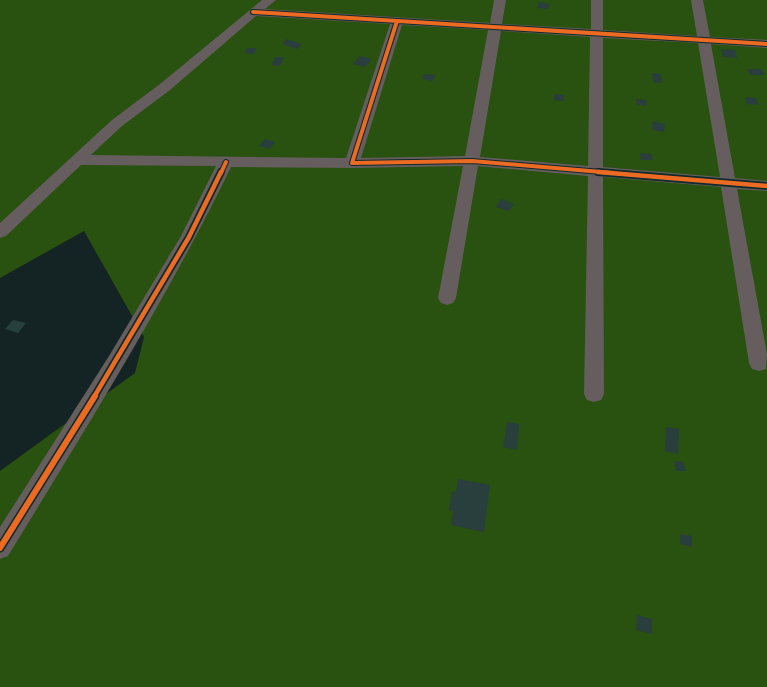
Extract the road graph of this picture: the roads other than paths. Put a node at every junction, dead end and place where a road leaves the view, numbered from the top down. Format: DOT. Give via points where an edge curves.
graph roads {
  1 [pos="270,0"];
  2 [pos="500,0"];
  3 [pos="598,0"];
  4 [pos="697,0"];
  5 [pos="253,12"];
  6 [pos="397,21"];
  7 [pos="496,26"];
  8 [pos="598,32"];
  9 [pos="702,39"];
  10 [pos="767,44"];
  11 [pos="78,160"];
  12 [pos="472,161"];
  13 [pos="226,162"];
  14 [pos="352,163"];
  15 [pos="596,170"];
  16 [pos="727,182"];
  17 [pos="767,186"];
  18 [pos="0,232"];
  19 [pos="447,298"];
  20 [pos="759,363"];
  21 [pos="594,394"];
  22 [pos="0,548"];
  1 -- 5 [label="street"];
  2 -- 7 [label="street"];
  3 -- 8 [label="street"];
  4 -- 9 [label="street"];
  5 -- 6 [label="street"];
  5 -- 11 [label="street" via="117,123"];
  6 -- 7 [label="street"];
  6 -- 14 [label="street"];
  7 -- 8 [label="street"];
  7 -- 12 [label="street"];
  8 -- 9 [label="street"];
  8 -- 15 [label="street"];
  9 -- 10 [label="street"];
  9 -- 16 [label="street"];
  11 -- 13 [label="street"];
  11 -- 18 [label="street"];
  12 -- 14 [label="street"];
  12 -- 15 [label="street"];
  12 -- 19 [label="street"];
  13 -- 14 [label="street"];
  13 -- 22 [label="street" via="190,237"];
  15 -- 16 [label="street"];
  15 -- 21 [label="street"];
  16 -- 17 [label="street"];
  16 -- 20 [label="street"];
}
